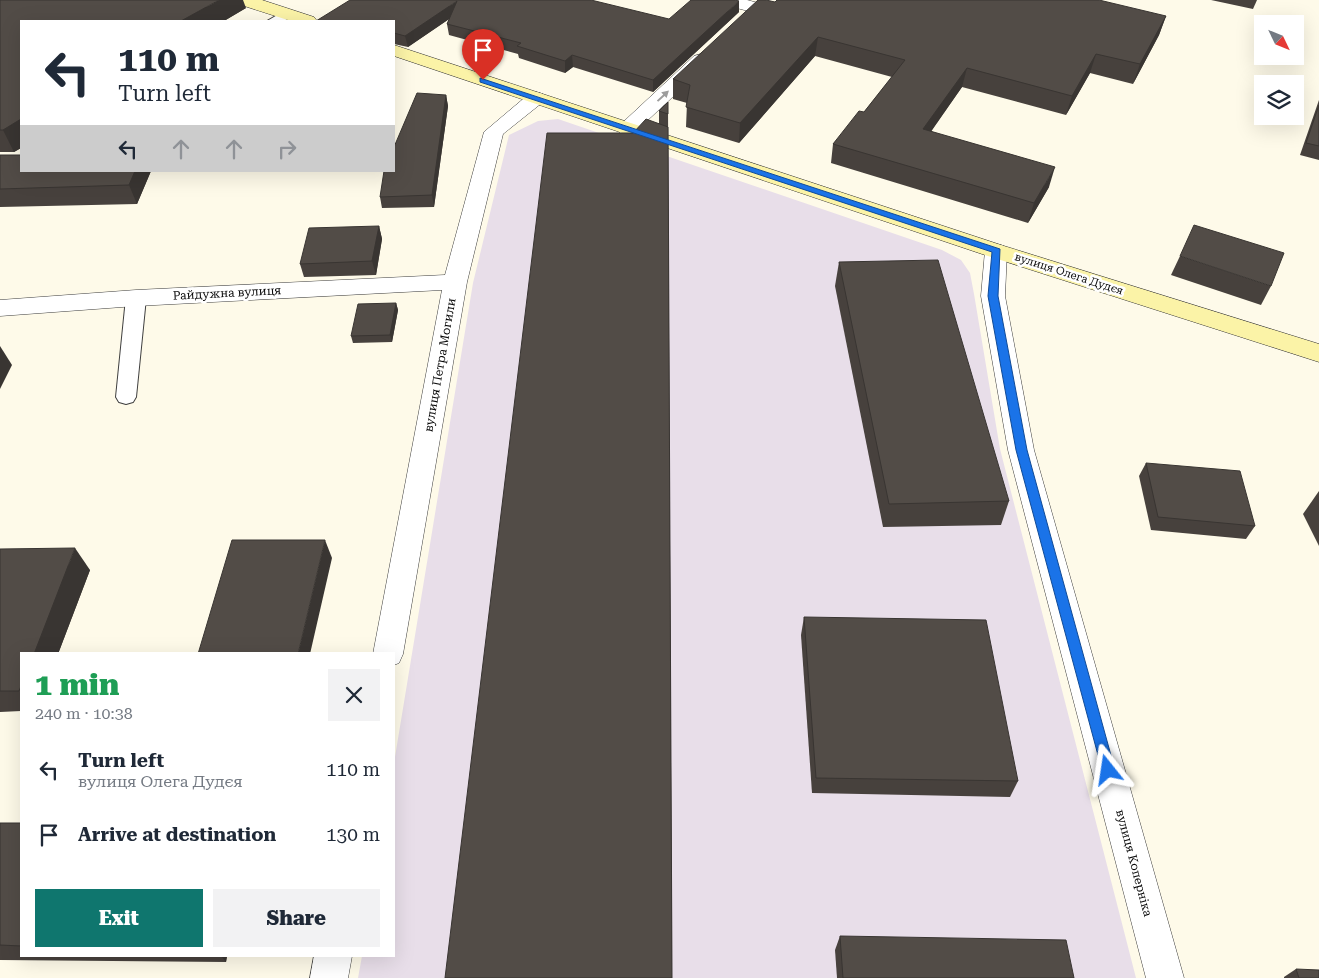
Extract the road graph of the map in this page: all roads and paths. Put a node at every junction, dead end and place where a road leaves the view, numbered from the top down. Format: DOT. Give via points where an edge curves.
graph roads {
  1 [pos="244,0"];
  2 [pos="727,0"];
  3 [pos="761,4"];
  4 [pos="280,18"];
  5 [pos="299,20"];
  6 [pos="742,22"];
  7 [pos="713,48"];
  8 [pos="395,50"];
  9 [pos="536,98"];
  10 [pos="627,129"];
  11 [pos="996,251"];
  12 [pos="455,282"];
  13 [pos="136,298"];
  14 [pos="0,308"];
  15 [pos="1319,353"];
  16 [pos="126,397"];
  17 [pos="388,652"];
  18 [pos="333,957"];
  19 [pos="329,978"];
  20 [pos="1165,978"];
  1 -- 4 [label="main road"];
  2 -- 3 [label="street"];
  3 -- 6 [label="street"];
  4 -- 5 [label="main road"];
  10 -- 7 [label="street, one-way"];
  8 -- 9 [label="main road, вулиця Олега Дудєя"];
  9 -- 10 [label="main road, вулиця Олега Дудєя"];
  9 -- 12 [label="street, вулиця Петра Могили" via="494,132"];
  10 -- 11 [label="main road, вулиця Олега Дудєя"];
  11 -- 15 [label="main road, вулиця Олега Дудєя"];
  11 -- 20 [label="street, вулиця Коперніка" via="993,296 1022,450"];
  12 -- 13 [label="street, Райдужна вулиця"];
  12 -- 17 [label="street, вулиця Петра Могили"];
  13 -- 14 [label="street, Райдужна вулиця"];
  13 -- 16 [label="lane"];
  18 -- 19 [label="street"];
}
